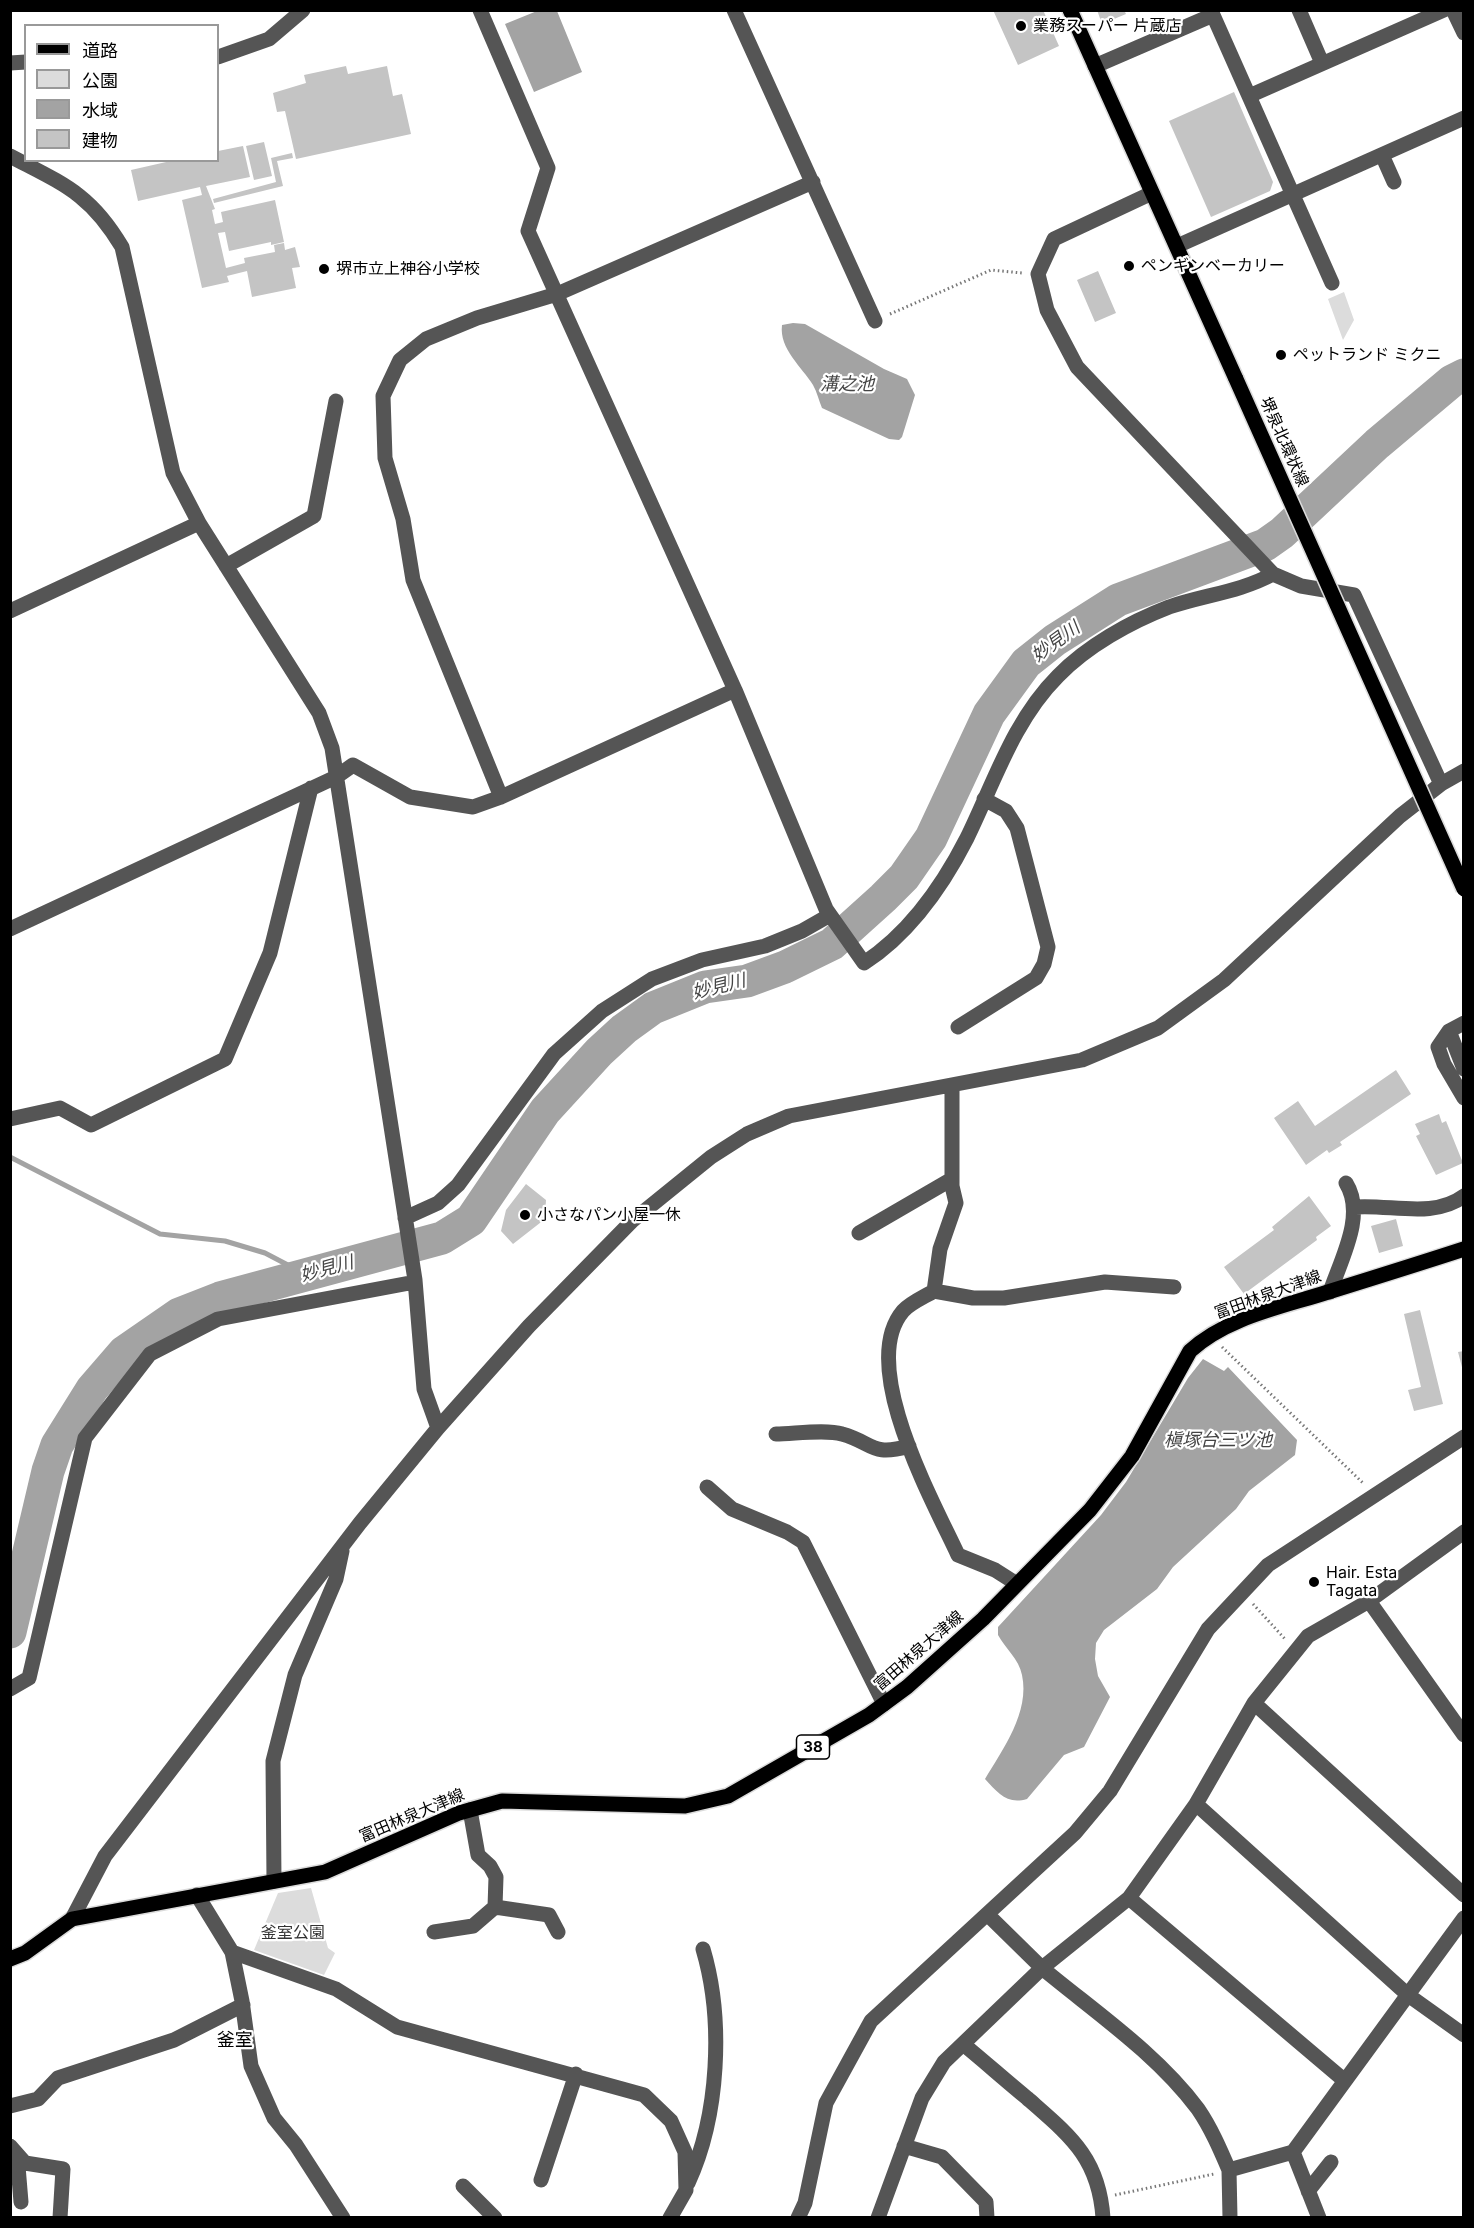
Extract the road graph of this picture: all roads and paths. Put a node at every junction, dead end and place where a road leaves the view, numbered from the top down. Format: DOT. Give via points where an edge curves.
graph roads {
  1 [pos="303,10"];
  2 [pos="480,10"];
  3 [pos="734,10"];
  4 [pos="1070,10"];
  5 [pos="1299,10"];
  6 [pos="1444,10"];
  7 [pos="1453,10"];
  8 [pos="1464,33"];
  9 [pos="219,57"];
  10 [pos="1322,63"];
  11 [pos="1095,66"];
  12 [pos="1249,96"];
  13 [pos="1464,118"];
  14 [pos="1382,155"];
  15 [pos="10,156"];
  16 [pos="813,182"];
  17 [pos="1394,182"];
  18 [pos="1152,193"];
  19 [pos="1293,194"];
  20 [pos="1177,246"];
  21 [pos="1038,274"];
  22 [pos="1332,283"];
  23 [pos="557,294"];
  24 [pos="875,321"];
  25 [pos="336,401"];
  26 [pos="198,523"];
  27 [pos="226,566"];
  28 [pos="1273,574"];
  29 [pos="10,611"];
  30 [pos="735,690"];
  31 [pos="1464,771"];
  32 [pos="336,777"];
  33 [pos="1441,784"];
  34 [pos="311,788"];
  35 [pos="501,797"];
  36 [pos="984,799"];
  37 [pos="1464,889"];
  38 [pos="830,915"];
  39 [pos="10,928"];
  40 [pos="1464,1023"];
  41 [pos="958,1027"];
  42 [pos="1449,1031"];
  43 [pos="1464,1069"];
  44 [pos="952,1085"];
  45 [pos="1464,1098"];
  46 [pos="10,1119"];
  47 [pos="952,1179"];
  48 [pos="1346,1184"];
  49 [pos="1464,1196"];
  50 [pos="1355,1207"];
  51 [pos="405,1219"];
  52 [pos="859,1233"];
  53 [pos="1464,1249"];
  54 [pos="415,1281"];
  55 [pos="1174,1287"];
  56 [pos="934,1291"];
  57 [pos="1330,1292"];
  58 [pos="1228,1353"];
  59 [pos="438,1428"];
  60 [pos="776,1434"];
  61 [pos="1464,1437"];
  62 [pos="909,1446"];
  63 [pos="707,1487"];
  64 [pos="1376,1496"];
  65 [pos="1464,1532"];
  66 [pos="343,1545"];
  67 [pos="1017,1584"];
  68 [pos="1243,1592"];
  69 [pos="1369,1601"];
  70 [pos="1296,1652"];
  71 [pos="10,1689"];
  72 [pos="1254,1703"];
  73 [pos="884,1704"];
  74 [pos="1464,1735"];
  75 [pos="1196,1804"];
  76 [pos="470,1810"];
  77 [pos="274,1881"];
  78 [pos="197,1895"];
  79 [pos="1464,1895"];
  80 [pos="1130,1898"];
  81 [pos="495,1907"];
  82 [pos="988,1915"];
  83 [pos="1464,1918"];
  84 [pos="72,1919"];
  85 [pos="434,1932"];
  86 [pos="558,1932"];
  87 [pos="704,1948"];
  88 [pos="232,1952"];
  89 [pos="10,1959"];
  90 [pos="1042,1968"];
  91 [pos="1408,1995"];
  92 [pos="243,2005"];
  93 [pos="1464,2035"];
  94 [pos="963,2044"];
  95 [pos="576,2074"];
  96 [pos="1345,2081"];
  97 [pos="10,2106"];
  98 [pos="904,2146"];
  99 [pos="14,2150"];
  100 [pos="1293,2152"];
  101 [pos="1331,2162"];
  102 [pos="1229,2170"];
  103 [pos="541,2181"];
  104 [pos="463,2186"];
  105 [pos="686,2190"];
  106 [pos="1308,2191"];
  107 [pos="1102,2198"];
  108 [pos="21,2202"];
  109 [pos="60,2217"];
  110 [pos="343,2217"];
  111 [pos="495,2217"];
  112 [pos="670,2217"];
  113 [pos="798,2217"];
  114 [pos="878,2217"];
  115 [pos="987,2217"];
  116 [pos="1103,2217"];
  117 [pos="1230,2217"];
  118 [pos="1319,2217"];
  1 -- 9 [label="street" via="269,39"];
  2 -- 23 [label="street" via="548,168 528,231"];
  3 -- 16 [label="street"];
  4 -- 11 [label="main road, 堺泉北環状線"];
  5 -- 10 [label="street"];
  6 -- 10 [label="street"];
  7 -- 8 [label="street"];
  10 -- 12 [label="street"];
  11 -- 12 [label="street" via="1213,15"];
  11 -- 18 [label="main road, 堺泉北環状線"];
  12 -- 19 [label="street"];
  13 -- 14 [label="street"];
  14 -- 17 [label="street"];
  14 -- 19 [label="street"];
  15 -- 26 [label="street" via="76,191 108,224 122,247 173,473"];
  16 -- 23 [label="street"];
  16 -- 24 [label="street"];
  18 -- 20 [label="main road, 堺泉北環状線"];
  18 -- 21 [label="street" via="1054,239"];
  19 -- 20 [label="street"];
  19 -- 22 [label="street"];
  20 -- 37 [label="main road, 堺泉北環状線, bridge"];
  21 -- 24 [label="path" via="991,270"];
  21 -- 28 [label="street" via="1047,310 1077,367"];
  23 -- 30 [label="street"];
  23 -- 35 [label="street" via="477,318 426,339 399,360 383,396 385,458 403,519 413,580"];
  25 -- 27 [label="street" via="314,516"];
  26 -- 27 [label="street"];
  26 -- 29 [label="street"];
  27 -- 32 [label="street" via="319,713 332,748"];
  28 -- 33 [label="street" via="1301,586 1354,595"];
  28 -- 36 [label="street" via="1251,586 1170,607 1089,649 1035,702"];
  30 -- 35 [label="street"];
  30 -- 38 [label="street"];
  31 -- 33 [label="street"];
  32 -- 34 [label="street"];
  32 -- 35 [label="street" via="353,765 410,797 473,807"];
  32 -- 51 [label="street"];
  33 -- 44 [label="street" via="1400,816 1224,980 1158,1028 1082,1060"];
  34 -- 39 [label="street"];
  34 -- 46 [label="street" via="270,953 225,1059 91,1125 60,1108"];
  36 -- 38 [label="street" via="937,888 888,947 864,963"];
  36 -- 41 [label="street" via="1006,811 1017,828 1047,947 1036,978"];
  38 -- 51 [label="street" via="765,946 702,960 652,979 602,1011 554,1054 458,1185 438,1203"];
  40 -- 42 [label="street"];
  42 -- 43 [label="street"];
  42 -- 45 [label="street" via="1438,1047"];
  44 -- 47 [label="street"];
  44 -- 59 [label="street" via="789,1116 747,1134 711,1157 632,1221 529,1326"];
  47 -- 52 [label="street"];
  47 -- 56 [label="street" via="956,1203 940,1249"];
  48 -- 50 [label="street"];
  49 -- 50 [label="street" via="1453,1204 1431,1210"];
  50 -- 57 [label="street"];
  51 -- 54 [label="street"];
  53 -- 57 [label="main road, 富田林泉大津線 / 38"];
  54 -- 59 [label="street" via="424,1389"];
  54 -- 71 [label="street" via="218,1319 150,1354 85,1438 29,1678"];
  55 -- 56 [label="street" via="1105,1282 1004,1298 973,1298"];
  56 -- 62 [label="street" via="903,1310 893,1328 891,1390"];
  57 -- 67 [label="main road, 富田林泉大津線 / 38" via="1224,1327 1190,1351 1132,1456 1090,1510"];
  58 -- 64 [label="path"];
  59 -- 66 [label="street"];
  60 -- 62 [label="street" via="841,1433 878,1451"];
  61 -- 64 [label="street"];
  62 -- 67 [label="street" via="958,1555"];
  63 -- 73 [label="street" via="732,1509 803,1542"];
  64 -- 68 [label="street" via="1268,1565"];
  65 -- 69 [label="street"];
  66 -- 77 [label="street" via="336,1579 295,1675 273,1761"];
  66 -- 84 [label="street" via="105,1856"];
  67 -- 73 [label="main road, 富田林泉大津線 / 38" via="941,1657"];
  68 -- 70 [label="path"];
  68 -- 82 [label="street" via="1208,1629 1110,1791 1075,1833"];
  69 -- 70 [label="street" via="1308,1636"];
  69 -- 74 [label="street"];
  70 -- 72 [label="street"];
  72 -- 75 [label="street"];
  72 -- 79 [label="street"];
  73 -- 76 [label="main road, 富田林泉大津線 / 38" via="728,1796 685,1806 502,1802"];
  75 -- 80 [label="street"];
  75 -- 91 [label="street"];
  76 -- 77 [label="main road, 富田林泉大津線 / 38" via="351,1863"];
  76 -- 81 [label="street" via="478,1855 496,1877"];
  77 -- 78 [label="main road, 富田林泉大津線 / 38"];
  78 -- 84 [label="main road, 富田林泉大津線 / 38"];
  78 -- 88 [label="street"];
  80 -- 90 [label="street"];
  80 -- 96 [label="street"];
  81 -- 85 [label="street" via="473,1926"];
  81 -- 86 [label="street" via="549,1915"];
  82 -- 90 [label="street"];
  82 -- 113 [label="street" via="871,2021 826,2103"];
  83 -- 91 [label="street"];
  84 -- 89 [label="main road, 富田林泉大津線 / 38" via="25,1953"];
  87 -- 105 [label="street" via="715,2001 713,2082 701,2155"];
  88 -- 92 [label="street"];
  88 -- 95 [label="street" via="336,1989 397,2027"];
  90 -- 94 [label="street"];
  90 -- 102 [label="street" via="1162,2067 1198,2110"];
  91 -- 93 [label="street"];
  91 -- 96 [label="street"];
  92 -- 97 [label="street" via="174,2040 58,2078 38,2099"];
  92 -- 110 [label="street" via="251,2066 274,2118"];
  94 -- 98 [label="street" via="944,2062 922,2098"];
  94 -- 107 [label="street" via="1071,2136 1089,2162"];
  95 -- 103 [label="street"];
  95 -- 105 [label="street" via="644,2095 671,2121 685,2152"];
  96 -- 100 [label="street"];
  98 -- 114 [label="street"];
  98 -- 115 [label="street" via="942,2157 986,2202"];
  99 -- 108 [label="street"];
  99 -- 109 [label="street" via="25,2163 63,2169"];
  100 -- 102 [label="street"];
  100 -- 106 [label="street"];
  101 -- 106 [label="street"];
  102 -- 107 [label="path"];
  102 -- 117 [label="street"];
  104 -- 111 [label="street"];
  105 -- 112 [label="street"];
  106 -- 118 [label="street"];
  107 -- 116 [label="street"];
}
